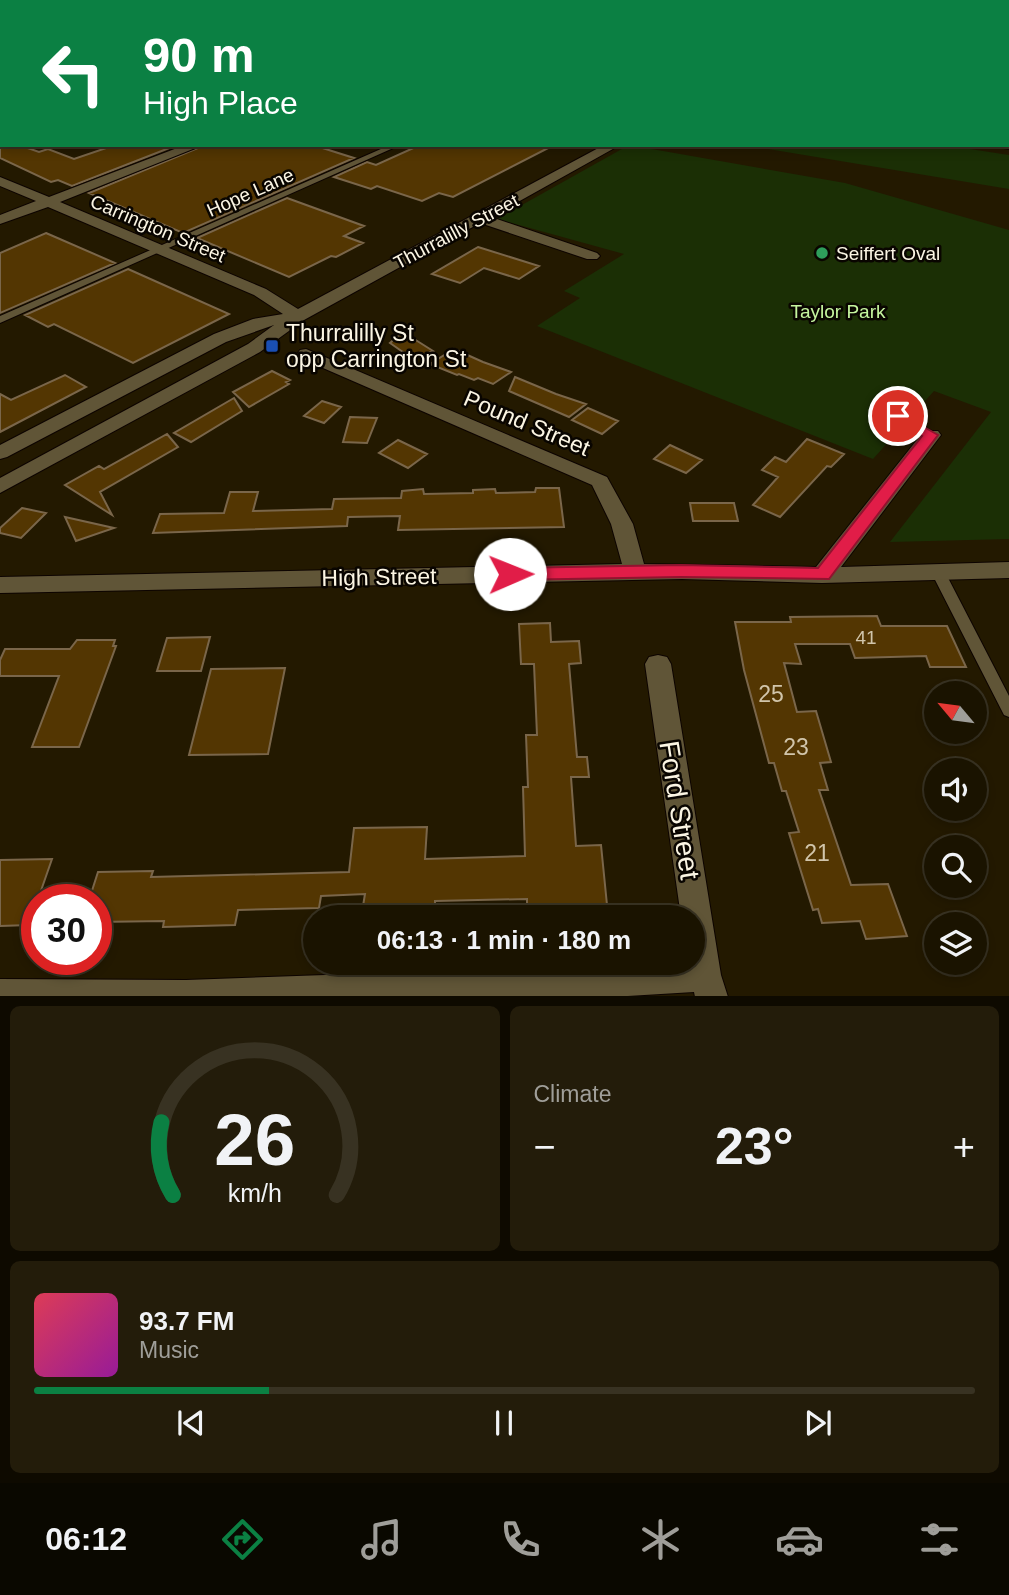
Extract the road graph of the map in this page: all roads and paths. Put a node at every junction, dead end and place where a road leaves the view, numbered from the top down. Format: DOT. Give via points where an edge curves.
graph roads {
  1 [pos="192,147"];
  2 [pos="392,147"];
  3 [pos="610,147"];
  4 [pos="0,181"];
  5 [pos="48,202"];
  6 [pos="481,219"];
  7 [pos="0,220"];
  8 [pos="160,249"];
  9 [pos="592,256"];
  10 [pos="298,316"];
  11 [pos="0,320"];
  12 [pos="306,354"];
  13 [pos="882,407"];
  14 [pos="931,435"];
  15 [pos="0,453"];
  16 [pos="4,479"];
  17 [pos="1009,570"];
  18 [pos="634,572"];
  19 [pos="938,572"];
  20 [pos="822,575"];
  21 [pos="0,585"];
  22 [pos="658,664"];
  23 [pos="1009,711"];
  24 [pos="709,986"];
  25 [pos="0,995"];
  1 -- 5 [label="street"];
  2 -- 8 [label="lane, Hope Lane"];
  3 -- 6 [label="street, Thurralilly Street"];
  4 -- 5 [label="street, Carrington Street"];
  5 -- 7 [label="street"];
  5 -- 8 [label="street, Carrington Street"];
  6 -- 9 [label="street"];
  6 -- 10 [label="street, Thurralilly Street"];
  8 -- 10 [label="street, Carrington Street" via="260,292"];
  8 -- 11 [label="lane, Hope Lane"];
  10 -- 15 [label="street, Thurralilly Street" via="259,323 220,338"];
  10 -- 16 [label="street, Thurralilly Street" via="243,354"];
  12 -- 18 [label="street, Pound Street" via="600,481 622,519"];
  13 -- 14 [label="lane"];
  14 -- 20 [label="street"];
  17 -- 19 [label="street, High Street"];
  18 -- 20 [label="street, High Street"];
  18 -- 21 [label="street, High Street"];
  19 -- 20 [label="street, High Street"];
  19 -- 23 [label="lane"];
  22 -- 24 [label="street, Ford Street"];
  24 -- 25 [label="street"];
}
